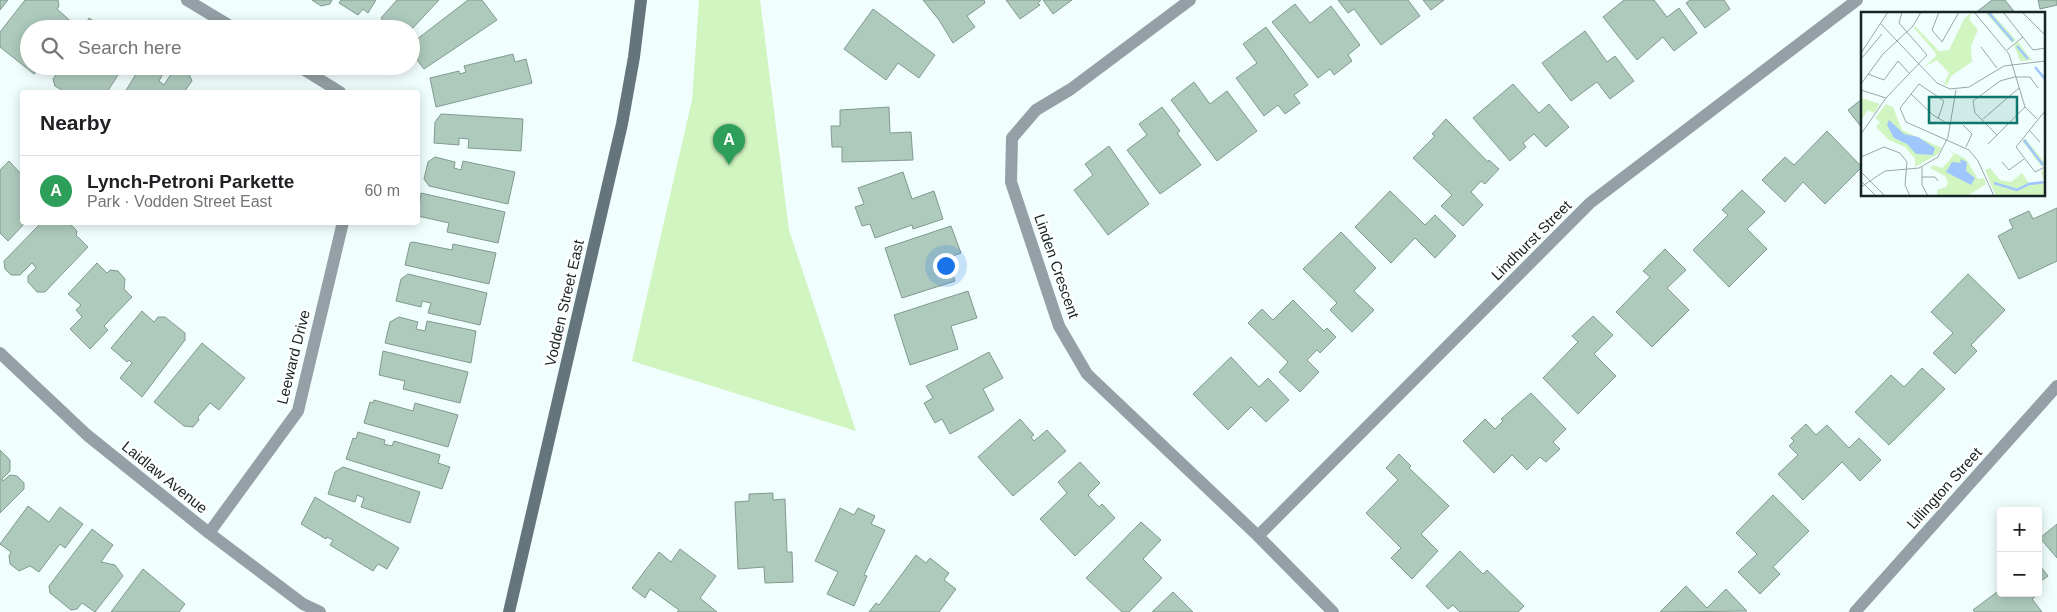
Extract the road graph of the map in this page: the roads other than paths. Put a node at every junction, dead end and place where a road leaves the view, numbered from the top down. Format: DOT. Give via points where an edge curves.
graph roads {
  1 [pos="187,0"];
  2 [pos="641,0"];
  3 [pos="1190,0"];
  4 [pos="1857,0"];
  5 [pos="220,20"];
  6 [pos="313,75"];
  7 [pos="337,90"];
  8 [pos="342,225"];
  9 [pos="0,353"];
  10 [pos="2057,386"];
  11 [pos="209,533"];
  12 [pos="1258,536"];
  13 [pos="320,612"];
  14 [pos="509,612"];
  15 [pos="1332,612"];
  16 [pos="1856,612"];
  1 -- 5 [label="street"];
  2 -- 14 [label="street, Vodden Street East" via="622,124"];
  3 -- 12 [label="street, Linden Crescent" via="1071,89 1036,110 1012,138 1011,182 1059,326 1087,374"];
  4 -- 12 [label="street, Lindhurst Street" via="1590,203"];
  6 -- 7 [label="street"];
  8 -- 11 [label="street, Leeward Drive" via="298,411"];
  9 -- 11 [label="street, Laidlaw Avenue" via="86,434"];
  10 -- 16 [label="street, Lillington Street"];
  11 -- 13 [label="street, Laidlaw Avenue" via="304,604"];
  12 -- 15 [label="street, Linden Crescent"];
}
